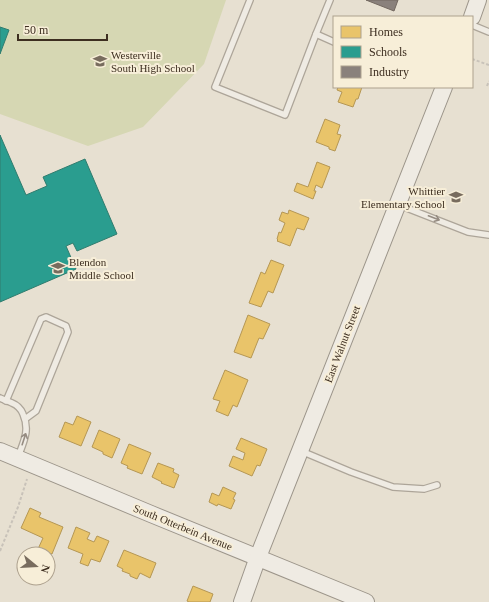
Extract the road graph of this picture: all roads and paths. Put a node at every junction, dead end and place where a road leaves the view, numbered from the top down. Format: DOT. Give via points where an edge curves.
graph roads {
  1 [pos="250,0"];
  2 [pos="330,0"];
  3 [pos="478,0"];
  4 [pos="472,16"];
  5 [pos="473,25"];
  6 [pos="489,32"];
  7 [pos="316,34"];
  8 [pos="333,42"];
  9 [pos="473,59"];
  10 [pos="489,66"];
  11 [pos="489,80"];
  12 [pos="487,86"];
  13 [pos="444,88"];
  14 [pos="397,204"];
  15 [pos="489,235"];
  16 [pos="0,398"];
  17 [pos="6,401"];
  18 [pos="25,419"];
  19 [pos="0,451"];
  20 [pos="300,451"];
  21 [pos="18,459"];
  22 [pos="27,479"];
  23 [pos="437,485"];
  24 [pos="0,551"];
  25 [pos="258,558"];
  26 [pos="242,602"];
  27 [pos="366,602"];
  1 -- 7 [label="lane" via="215,87 285,115"];
  2 -- 7 [label="lane"];
  3 -- 4 [label="main road"];
  5 -- 6 [label="lane"];
  7 -- 8 [label="lane"];
  9 -- 10 [label="path"];
  11 -- 12 [label="path"];
  13 -- 14 [label="main road, East Walnut Street"];
  14 -- 15 [label="lane, one-way" via="468,232"];
  14 -- 20 [label="main road, East Walnut Street"];
  16 -- 17 [label="lane"];
  17 -- 18 [label="lane" via="21,409"];
  17 -- 18 [label="lane" via="41,319 46,317 66,326 68,332 36,410"];
  21 -- 18 [label="lane, one-way" via="27,431"];
  19 -- 21 [label="main road, South Otterbein Avenue"];
  20 -- 23 [label="lane" via="393,487 424,489"];
  20 -- 25 [label="main road, East Walnut Street"];
  21 -- 25 [label="main road, South Otterbein Avenue"];
  22 -- 24 [label="path"];
  25 -- 26 [label="main road, East Walnut Street"];
  25 -- 27 [label="main road, South Otterbein Avenue"];
}
